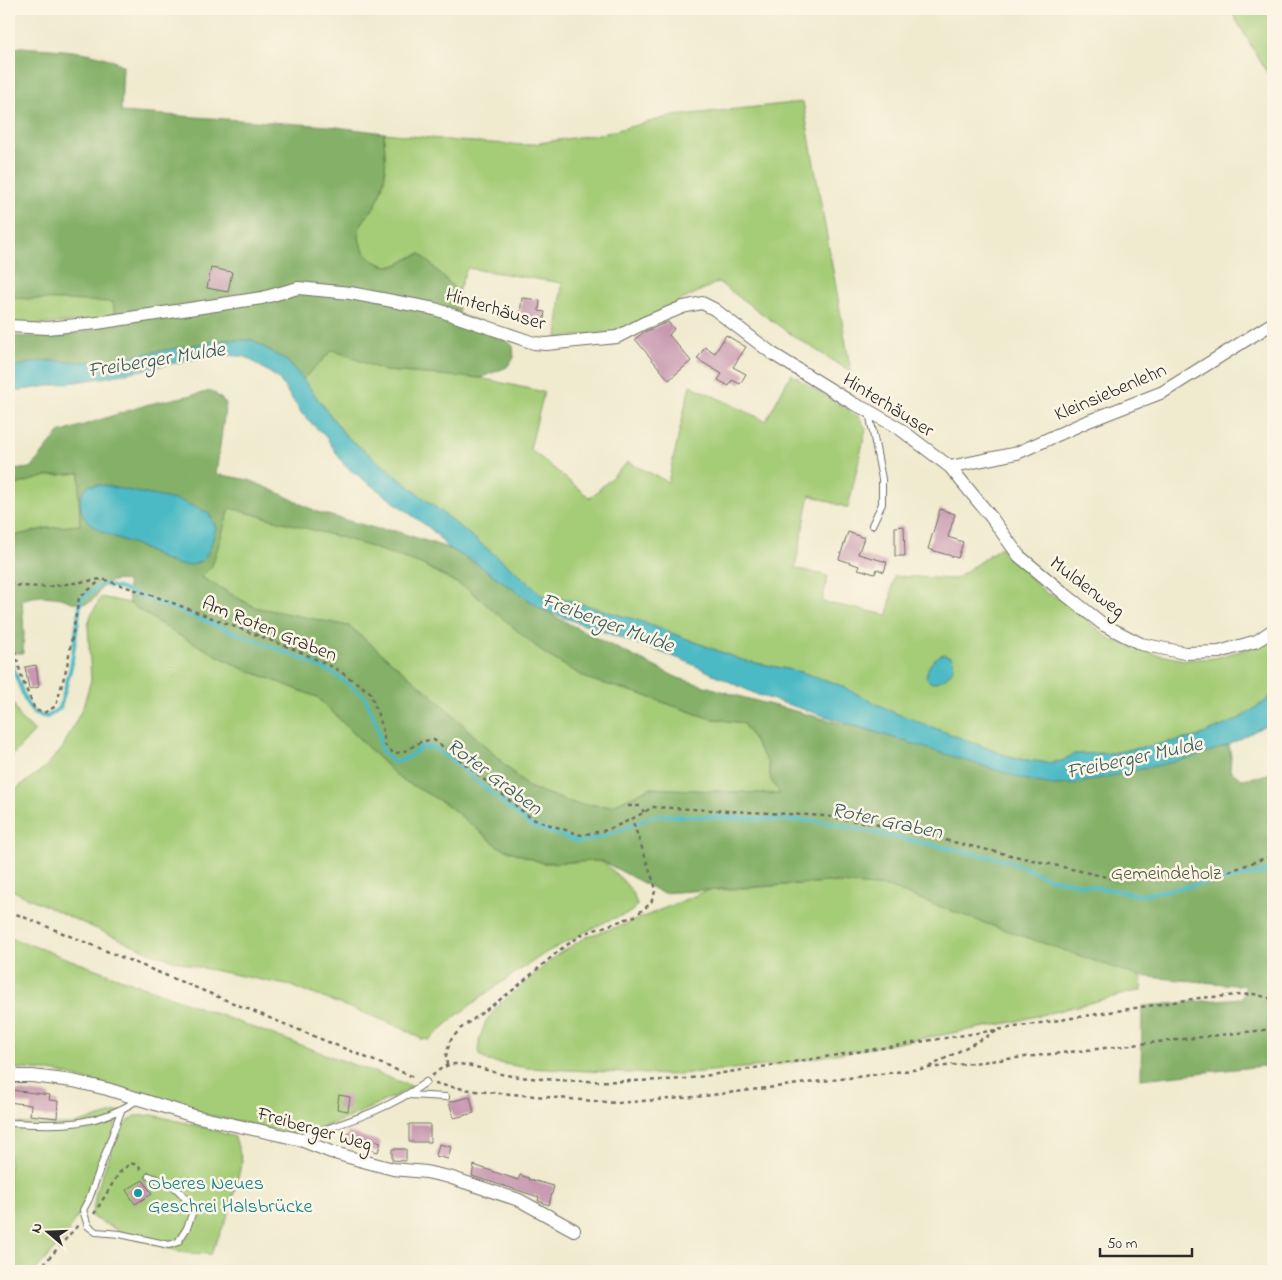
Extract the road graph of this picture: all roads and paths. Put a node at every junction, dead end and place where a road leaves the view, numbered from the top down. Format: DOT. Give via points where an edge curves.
graph roads {
  1 [pos="1273,323"];
  2 [pos="9,326"];
  3 [pos="869,411"];
  4 [pos="950,468"];
  5 [pos="872,525"];
  6 [pos="102,579"];
  7 [pos="9,583"];
  8 [pos="9,628"];
  9 [pos="1273,630"];
  10 [pos="628,806"];
  11 [pos="644,812"];
  12 [pos="632,819"];
  13 [pos="1273,855"];
  14 [pos="9,911"];
  15 [pos="1273,999"];
  16 [pos="1000,1029"];
  17 [pos="1273,1029"];
  18 [pos="447,1065"];
  19 [pos="928,1068"];
  20 [pos="9,1076"];
  21 [pos="426,1082"];
  22 [pos="408,1095"];
  23 [pos="446,1097"];
  24 [pos="138,1100"];
  25 [pos="121,1111"];
  26 [pos="9,1123"];
  27 [pos="298,1139"];
  28 [pos="149,1176"];
  29 [pos="85,1217"];
  30 [pos="574,1230"];
  31 [pos="38,1271"];
  1 -- 4 [label="street, Kleinsiebenlehn" via="1163,392 1017,452"];
  2 -- 3 [label="street, Hinterhäuser" via="47,328 97,323 262,298 298,288 350,293 435,309 534,343 546,344 617,337 644,323 702,303 714,308 773,354"];
  3 -- 4 [label="street, Hinterhäuser" via="900,429"];
  3 -- 5 [label="lane" via="882,479 882,504"];
  4 -- 9 [label="street, Muldenweg" via="1020,556 1104,625 1141,644 1184,653 1219,652 1257,641"];
  6 -- 7 [label="path" via="46,587"];
  6 -- 8 [label="path" via="79,598 68,666 56,706 44,713 35,710 22,679"];
  6 -- 12 [label="path, Am Roten Graben" via="287,646 335,668 370,692 385,745 394,754 422,740 434,740 532,820 581,835 607,830"];
  10 -- 11 [label="path" via="640,806"];
  11 -- 12 [label="path, Am Roten Graben"];
  11 -- 13 [label="path, Am Roten Graben" via="653,807 826,816 1111,878 1168,880 1225,872"];
  12 -- 18 [label="path" via="656,888 652,903 635,916 583,934 561,949 460,1029 450,1041"];
  14 -- 21 [label="path"];
  15 -- 16 [label="path" via="1254,994 1200,998"];
  16 -- 18 [label="path" via="684,1079 622,1082 511,1076 472,1066"];
  16 -- 19 [label="path"];
  17 -- 19 [label="path"];
  18 -- 21 [label="path"];
  19 -- 21 [label="path" via="696,1097 617,1103 476,1092"];
  20 -- 24 [label="street, Freiberger Weg" via="73,1081"];
  21 -- 22 [label="lane"];
  22 -- 23 [label="lane"];
  22 -- 27 [label="lane" via="383,1109"];
  24 -- 25 [label="lane"];
  24 -- 27 [label="street, Freiberger Weg"];
  25 -- 26 [label="lane" via="93,1121 71,1124"];
  25 -- 29 [label="lane" via="83,1210"];
  27 -- 30 [label="street, Freiberger Weg" via="347,1157 393,1169 449,1177 519,1200"];
  28 -- 29 [label="path" via="142,1174 139,1166 131,1162 119,1172 93,1216"];
  28 -- 29 [label="lane" via="184,1194 193,1211 178,1242 169,1246 120,1234 96,1232 88,1226"];
  29 -- 31 [label="path"];
}
